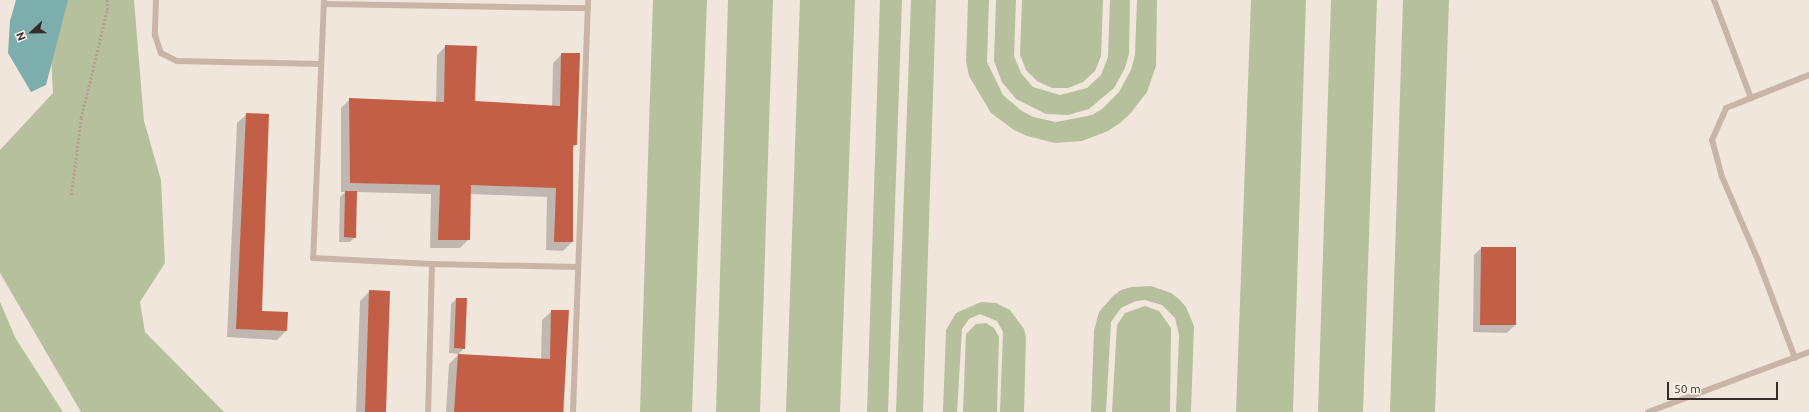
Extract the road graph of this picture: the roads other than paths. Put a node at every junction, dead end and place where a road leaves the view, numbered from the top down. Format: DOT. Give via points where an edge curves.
graph roads {
  1 [pos="156,0"];
  2 [pos="588,0"];
  3 [pos="1714,0"];
  4 [pos="324,2"];
  5 [pos="588,8"];
  6 [pos="321,64"];
  7 [pos="1809,75"];
  8 [pos="1751,98"];
  9 [pos="432,264"];
  10 [pos="578,266"];
  11 [pos="1809,352"];
  12 [pos="1795,358"];
  13 [pos="428,412"];
  14 [pos="573,412"];
  15 [pos="1648,412"];
  1 -- 6 [label="lane" via="155,35 161,53 177,61"];
  2 -- 5 [label="lane"];
  3 -- 8 [label="lane"];
  4 -- 5 [label="lane"];
  4 -- 6 [label="lane"];
  5 -- 10 [label="lane"];
  6 -- 9 [label="lane" via="313,258"];
  7 -- 8 [label="lane"];
  8 -- 12 [label="lane" via="1726,108 1712,140 1722,177 1758,260"];
  9 -- 10 [label="lane"];
  9 -- 13 [label="lane"];
  10 -- 14 [label="lane"];
  11 -- 12 [label="lane"];
  12 -- 15 [label="lane"];
}
